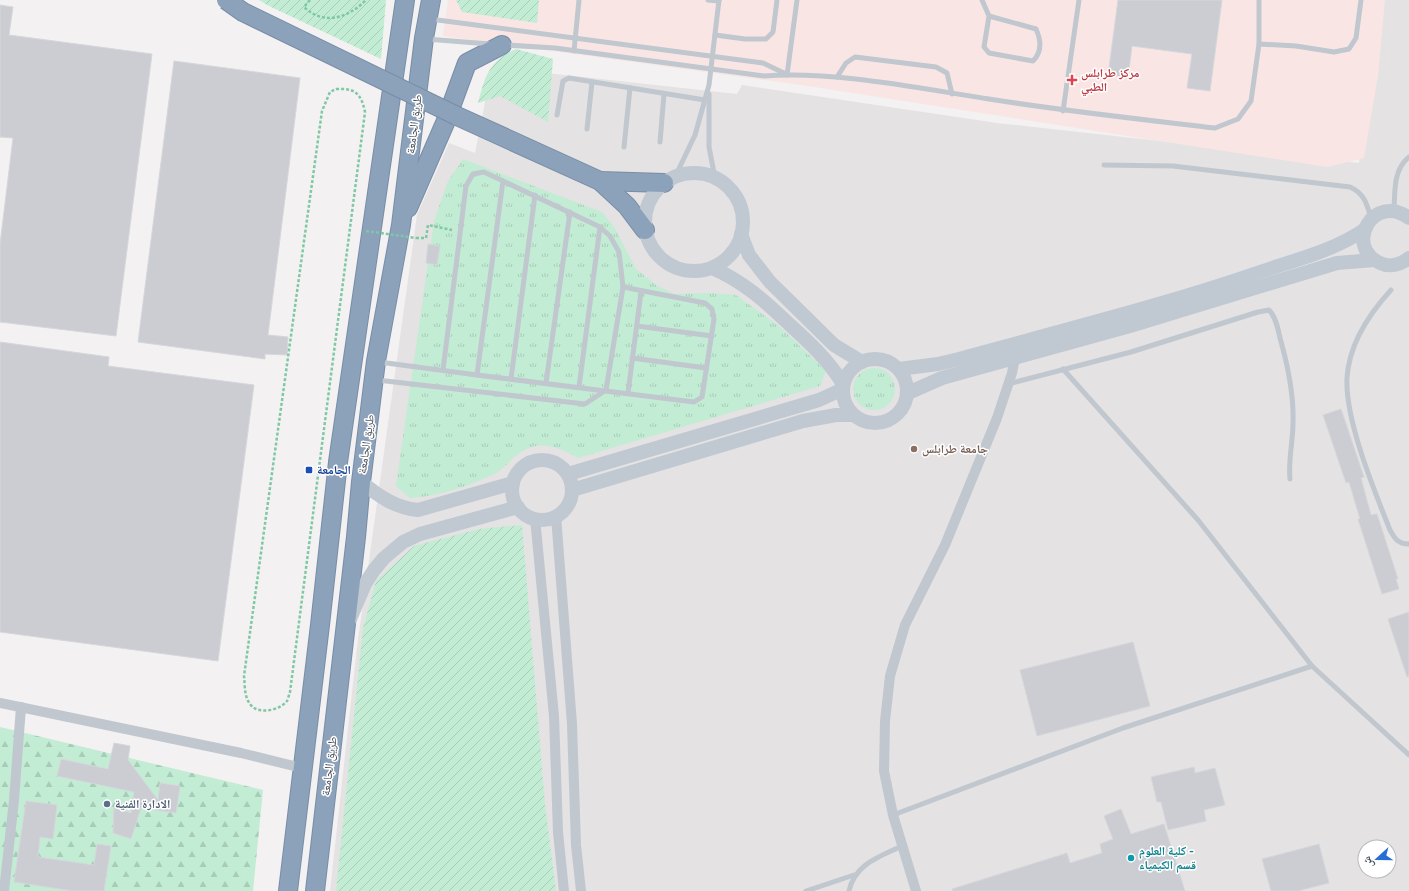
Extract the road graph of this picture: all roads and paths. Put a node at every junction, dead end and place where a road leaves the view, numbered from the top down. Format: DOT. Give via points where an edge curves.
graph roads {
  1 [pos="226,0"];
  2 [pos="310,0"];
  3 [pos="366,0"];
  4 [pos="405,0"];
  5 [pos="431,0"];
  6 [pos="579,0"];
  7 [pos="708,0"];
  8 [pos="719,0"];
  9 [pos="777,0"];
  10 [pos="797,0"];
  11 [pos="982,0"];
  12 [pos="1079,0"];
  13 [pos="1258,0"];
  14 [pos="1361,0"];
  15 [pos="989,16"];
  16 [pos="428,18"];
  17 [pos="715,35"];
  18 [pos="424,38"];
  19 [pos="574,38"];
  20 [pos="1259,44"];
  21 [pos="502,45"];
  22 [pos="574,51"];
  23 [pos="713,56"];
  24 [pos="712,68"];
  25 [pos="787,75"];
  26 [pos="837,77"];
  27 [pos="592,82"];
  28 [pos="709,85"];
  29 [pos="630,88"];
  30 [pos="664,94"];
  31 [pos="952,94"];
  32 [pos="705,100"];
  33 [pos="1063,111"];
  34 [pos="557,115"];
  35 [pos="586,129"];
  36 [pos="660,142"];
  37 [pos="624,147"];
  38 [pos="1409,157"];
  39 [pos="1104,165"];
  40 [pos="715,178"];
  41 [pos="670,180"];
  42 [pos="502,181"];
  43 [pos="600,181"];
  44 [pos="535,195"];
  45 [pos="1394,211"];
  46 [pos="570,212"];
  47 [pos="1409,218"];
  48 [pos="1367,224"];
  49 [pos="401,225"];
  50 [pos="600,227"];
  51 [pos="350,229"];
  52 [pos="645,230"];
  53 [pos="366,231"];
  54 [pos="460,233"];
  55 [pos="741,234"];
  56 [pos="1409,258"];
  57 [pos="1374,260"];
  58 [pos="712,268"];
  59 [pos="623,287"];
  60 [pos="1391,290"];
  61 [pos="641,292"];
  62 [pos="637,326"];
  63 [pos="712,336"];
  64 [pos="632,358"];
  65 [pos="1014,358"];
  66 [pos="376,361"];
  67 [pos="862,362"];
  68 [pos="706,368"];
  69 [pos="899,369"];
  70 [pos="1063,369"];
  71 [pos="443,370"];
  72 [pos="477,375"];
  73 [pos="374,379"];
  74 [pos="511,379"];
  75 [pos="546,383"];
  76 [pos="1008,384"];
  77 [pos="843,386"];
  78 [pos="579,387"];
  79 [pos="606,390"];
  80 [pos="908,392"];
  81 [pos="628,393"];
  82 [pos="853,415"];
  83 [pos="568,474"];
  84 [pos="1290,479"];
  85 [pos="361,482"];
  86 [pos="513,483"];
  87 [pos="572,490"];
  88 [pos="518,507"];
  89 [pos="556,516"];
  90 [pos="534,518"];
  91 [pos="1409,544"];
  92 [pos="344,633"];
  93 [pos="1312,666"];
  94 [pos="0,703"];
  95 [pos="21,707"];
  96 [pos="1409,755"];
  97 [pos="302,768"];
  98 [pos="893,815"];
  99 [pos="902,846"];
  100 [pos="854,876"];
  101 [pos="4,891"];
  102 [pos="288,891"];
  103 [pos="315,891"];
  104 [pos="564,891"];
  105 [pos="581,891"];
  106 [pos="806,891"];
  107 [pos="850,891"];
  108 [pos="916,891"];
  1 -- 43 [label="highway, bridge" via="244,12 458,116"];
  2 -- 3 [label="path" via="304,8 315,16 336,18 348,15"];
  4 -- 97 [label="highway" via="338,462"];
  5 -- 16 [label="highway, طريق الجامعة"];
  6 -- 19 [label="lane"];
  7 -- 8 [label="lane"];
  8 -- 17 [label="lane"];
  9 -- 17 [label="lane" via="774,32 766,39"];
  10 -- 25 [label="lane"];
  11 -- 15 [label="lane"];
  12 -- 33 [label="lane"];
  13 -- 20 [label="lane"];
  14 -- 20 [label="lane" via="1356,38 1349,49 1334,52"];
  15 -- 15 [label="lane" via="984,47 989,54 1033,61 1038,55 1040,38 1036,29"];
  16 -- 18 [label="highway, طريق الجامعة"];
  16 -- 19 [label="lane"];
  17 -- 23 [label="lane"];
  18 -- 21 [label="lane"];
  18 -- 49 [label="highway, طريق الجامعة"];
  19 -- 22 [label="lane"];
  19 -- 23 [label="lane"];
  20 -- 33 [label="lane" via="1251,101 1238,119 1215,128"];
  21 -- 22 [label="lane"];
  21 -- 49 [label="highway" via="467,63 446,123"];
  22 -- 24 [label="lane"];
  23 -- 24 [label="lane"];
  23 -- 25 [label="lane" via="763,63"];
  24 -- 25 [label="lane" via="764,76"];
  24 -- 28 [label="lane"];
  25 -- 26 [label="lane"];
  26 -- 31 [label="lane"];
  26 -- 31 [label="lane" via="846,63 855,58 936,67 947,74"];
  27 -- 29 [label="lane"];
  27 -- 34 [label="lane" via="569,78 563,81"];
  27 -- 35 [label="lane"];
  28 -- 32 [label="lane"];
  28 -- 40 [label="lane" via="709,147"];
  29 -- 30 [label="lane"];
  29 -- 37 [label="lane"];
  30 -- 32 [label="lane"];
  30 -- 36 [label="lane"];
  31 -- 33 [label="lane"];
  32 -- 41 [label="lane" via="695,135"];
  38 -- 45 [label="lane" via="1399,169"];
  39 -- 48 [label="lane" via="1173,166 1350,187 1362,194 1367,204"];
  40 -- 41 [label="street" via="702,174 688,174"];
  40 -- 55 [label="street" via="726,186 738,202 742,221"];
  41 -- 43 [label="highway"];
  41 -- 52 [label="street" via="655,192 648,204"];
  42 -- 44 [label="lane"];
  42 -- 54 [label="lane" via="484,172 473,174 469,178"];
  42 -- 72 [label="lane"];
  43 -- 52 [label="highway" via="627,206"];
  44 -- 46 [label="lane"];
  44 -- 74 [label="lane"];
  45 -- 47 [label="street"];
  45 -- 48 [label="street" via="1386,211"];
  46 -- 50 [label="lane"];
  46 -- 75 [label="lane"];
  48 -- 57 [label="street" via="1364,243"];
  48 -- 69 [label="street" via="1344,242 1228,283 959,359"];
  49 -- 66 [label="highway, طريق الجامعة"];
  50 -- 59 [label="lane" via="610,236 619,252 622,265 620,279"];
  50 -- 78 [label="lane"];
  51 -- 51 [label="path" via="365,112 363,100 357,93 347,89 336,89 330,92 322,111 244,676 245,692 250,705 258,710 277,708 287,701 290,692"];
  52 -- 58 [label="street" via="655,252 675,268 694,271"];
  53 -- 54 [label="path, bridge" via="426,238 428,225"];
  54 -- 71 [label="lane"];
  55 -- 58 [label="street" via="730,254"];
  55 -- 67 [label="street" via="749,255 770,282 834,345"];
  56 -- 57 [label="street" via="1401,264 1392,266"];
  57 -- 65 [label="street" via="1337,263 1138,324"];
  58 -- 77 [label="street" via="730,275 756,293 824,358"];
  59 -- 61 [label="lane"];
  59 -- 79 [label="lane"];
  60 -- 91 [label="lane" via="1361,331 1349,366 1347,387 1364,459 1390,530 1401,544"];
  61 -- 62 [label="lane"];
  61 -- 63 [label="lane" via="705,303 712,309"];
  62 -- 63 [label="lane"];
  62 -- 64 [label="lane"];
  63 -- 68 [label="lane"];
  64 -- 68 [label="lane"];
  64 -- 81 [label="lane"];
  65 -- 76 [label="street"];
  65 -- 80 [label="street" via="942,378"];
  66 -- 71 [label="lane"];
  66 -- 73 [label="highway, طريق الجامعة"];
  67 -- 69 [label="street" via="882,359"];
  67 -- 77 [label="street" via="850,370"];
  68 -- 81 [label="lane" via="702,397 694,402"];
  69 -- 80 [label="street" via="906,380"];
  70 -- 76 [label="lane"];
  70 -- 84 [label="lane" via="1131,352 1268,310 1272,313 1279,335 1291,388 1293,421"];
  70 -- 93 [label="lane" via="1198,520"];
  71 -- 72 [label="lane"];
  72 -- 74 [label="lane"];
  73 -- 79 [label="lane" via="585,404"];
  73 -- 85 [label="highway, طريق الجامعة"];
  74 -- 75 [label="lane"];
  75 -- 78 [label="lane"];
  76 -- 98 [label="street" via="997,418 944,545 905,625 890,676 885,721 884,771"];
  77 -- 82 [label="street" via="843,398"];
  77 -- 83 [label="street" via="819,400"];
  78 -- 79 [label="lane"];
  79 -- 81 [label="lane"];
  80 -- 82 [label="street" via="902,410 888,422 869,424"];
  82 -- 87 [label="street" via="836,415 803,421"];
  83 -- 86 [label="street" via="555,462 538,460 522,468"];
  83 -- 87 [label="street"];
  85 -- 86 [label="street" via="388,502 418,510"];
  85 -- 92 [label="highway, طريق الجامعة"];
  86 -- 88 [label="street" via="513,496"];
  87 -- 89 [label="street" via="568,505"];
  88 -- 90 [label="street"];
  88 -- 92 [label="street" via="420,534 403,542 384,558 365,584"];
  89 -- 90 [label="street" via="546,519"];
  89 -- 105 [label="street" via="572,724 576,845"];
  90 -- 104 [label="street" via="554,716 558,832"];
  92 -- 103 [label="highway, طريق الجامعة"];
  93 -- 96 [label="lane"];
  93 -- 98 [label="lane" via="1123,728"];
  94 -- 95 [label="street"];
  95 -- 97 [label="street"];
  95 -- 101 [label="street"];
  97 -- 102 [label="highway"];
  98 -- 99 [label="street"];
  99 -- 100 [label="lane" via="870,861"];
  99 -- 108 [label="street"];
  100 -- 106 [label="lane"];
  100 -- 107 [label="lane"];
}
